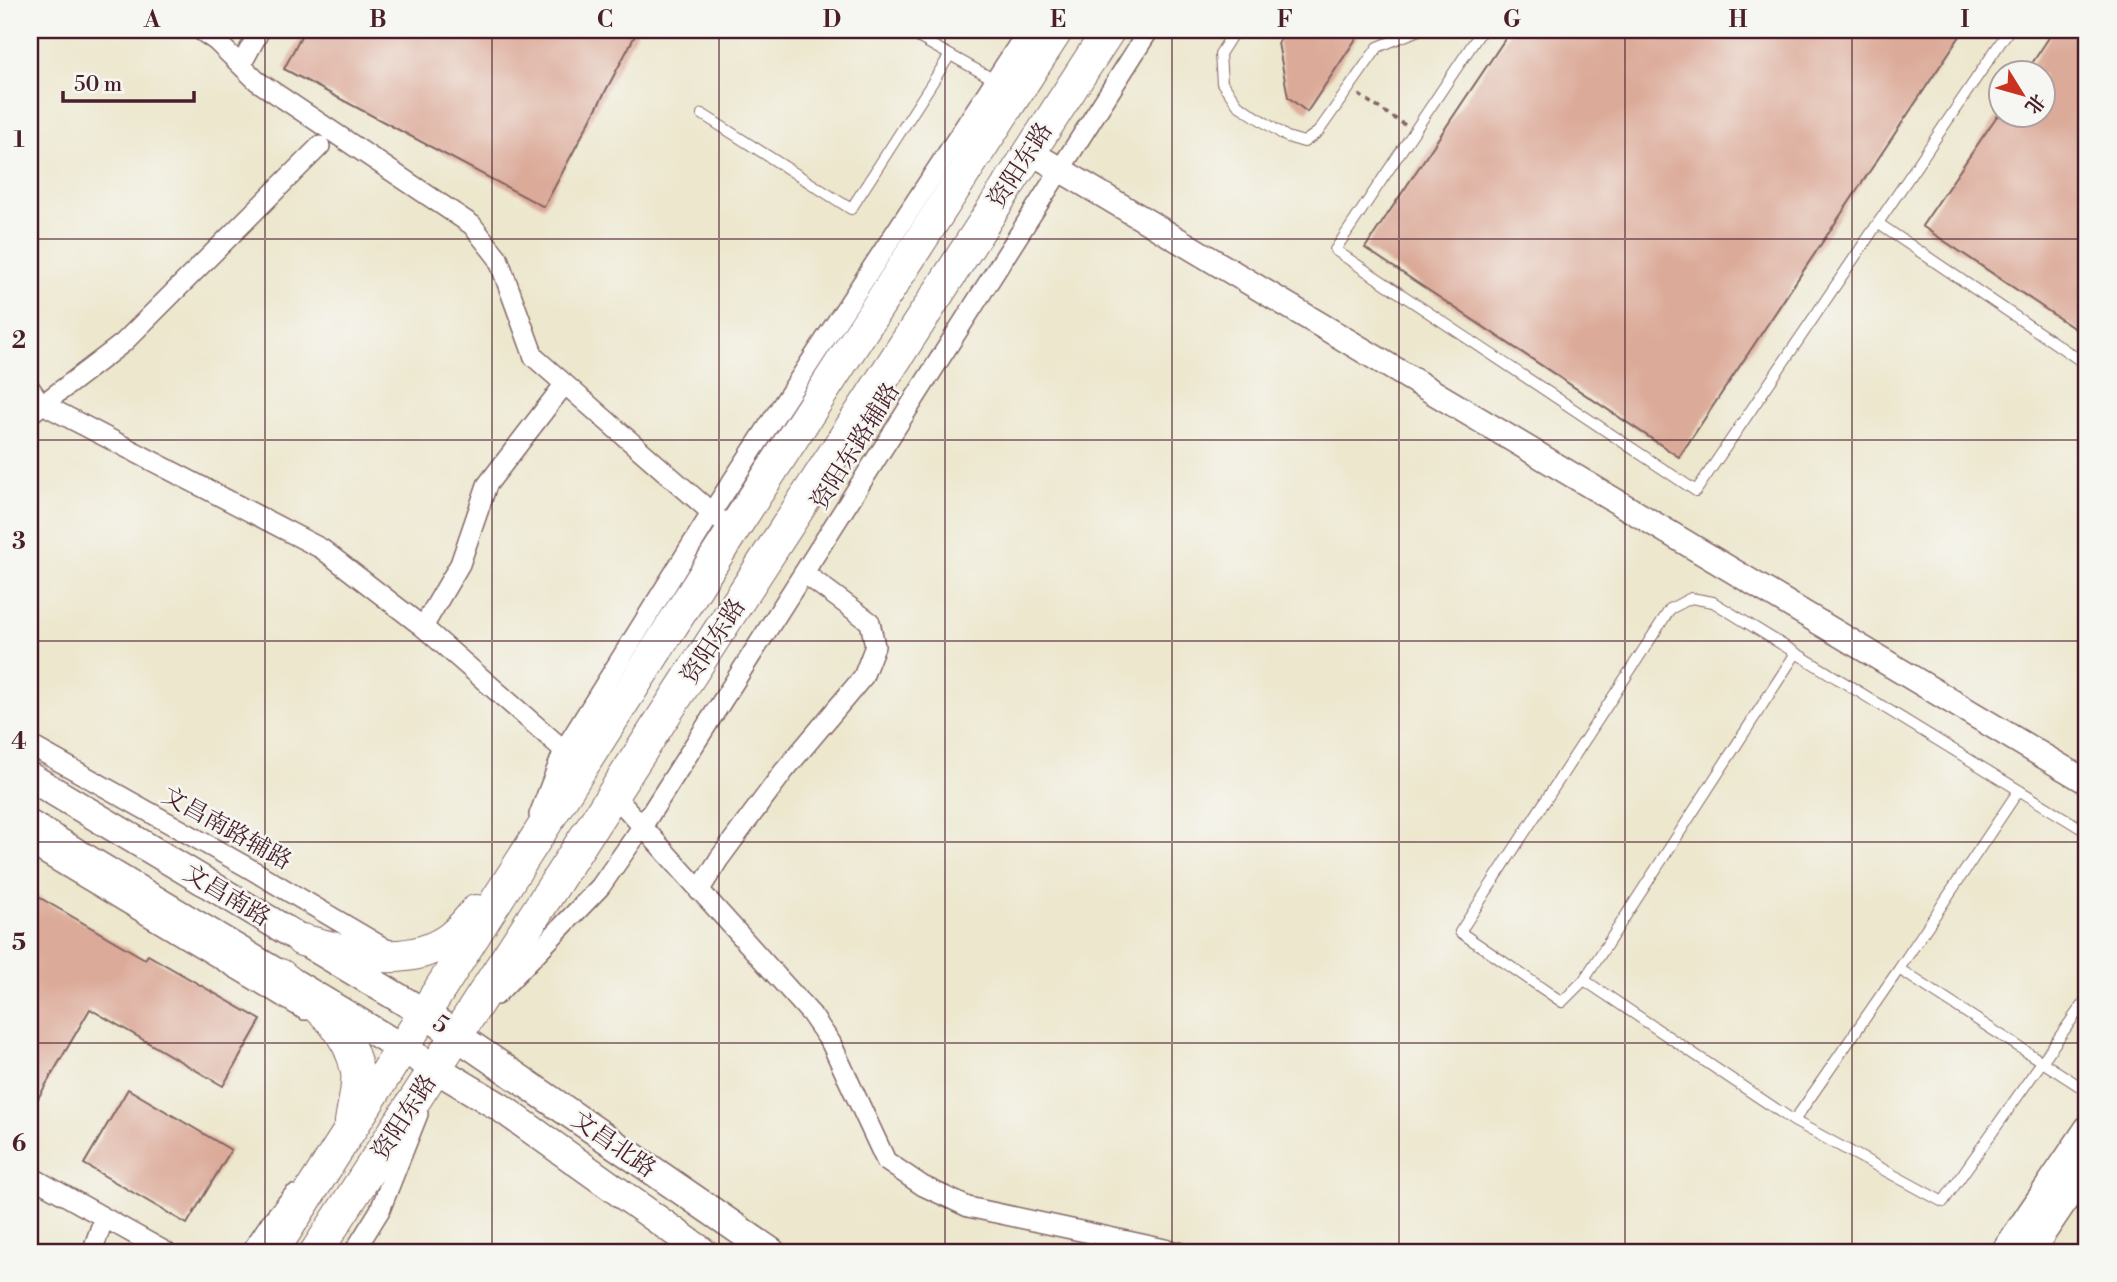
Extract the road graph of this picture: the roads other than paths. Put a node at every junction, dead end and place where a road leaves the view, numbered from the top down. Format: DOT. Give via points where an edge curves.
graph roads {
  1 [pos="200,30"];
  2 [pos="260,30"];
  3 [pos="905,30"];
  4 [pos="1028,30"];
  5 [pos="1057,30"];
  6 [pos="1109,30"];
  7 [pos="1149,30"];
  8 [pos="1235,30"];
  9 [pos="1419,30"];
  10 [pos="1482,30"];
  11 [pos="2009,30"];
  12 [pos="950,55"];
  13 [pos="241,65"];
  14 [pos="1005,87"];
  15 [pos="702,114"];
  16 [pos="1034,144"];
  17 [pos="320,146"];
  18 [pos="1065,162"];
  19 [pos="1878,224"];
  20 [pos="2087,365"];
  21 [pos="564,385"];
  22 [pos="34,401"];
  23 [pos="722,521"];
  24 [pos="804,573"];
  25 [pos="423,627"];
  26 [pos="1796,653"];
  27 [pos="30,746"];
  28 [pos="573,758"];
  29 [pos="2087,763"];
  30 [pos="30,777"];
  31 [pos="2087,782"];
  32 [pos="2020,790"];
  33 [pos="614,795"];
  34 [pos="30,825"];
  35 [pos="642,827"];
  36 [pos="2087,832"];
  37 [pos="30,845"];
  38 [pos="520,864"];
  39 [pos="699,891"];
  40 [pos="302,940"];
  41 [pos="398,956"];
  42 [pos="1899,969"];
  43 [pos="281,975"];
  44 [pos="1584,980"];
  45 [pos="2087,998"];
  46 [pos="424,1013"];
  47 [pos="341,1032"];
  48 [pos="457,1035"];
  49 [pos="403,1048"];
  50 [pos="2044,1062"];
  51 [pos="436,1067"];
  52 [pos="2087,1091"];
  53 [pos="1794,1121"];
  54 [pos="2087,1128"];
  55 [pos="350,1131"];
  56 [pos="2087,1168"];
  57 [pos="30,1176"];
  58 [pos="104,1217"];
  59 [pos="92,1252"];
  60 [pos="166,1252"];
  61 [pos="251,1252"];
  62 [pos="272,1252"];
  63 [pos="316,1252"];
  64 [pos="354,1252"];
  65 [pos="703,1252"];
  66 [pos="771,1252"];
  67 [pos="1180,1252"];
  68 [pos="2003,1252"];
  69 [pos="2031,1252"];
  1 -- 13 [label="street"];
  2 -- 13 [label="street"];
  3 -- 12 [label="lane"];
  4 -- 14 [label="street"];
  5 -- 14 [label="main road, 资阳东路"];
  6 -- 16 [label="main road, 资阳东路"];
  7 -- 18 [label="street, 资阳东路辅路"];
  8 -- 9 [label="lane" via="1220,54 1222,83 1238,106 1287,137 1304,142 1318,132 1378,47"];
  10 -- 19 [label="lane" via="1335,250 1696,491"];
  11 -- 19 [label="lane"];
  12 -- 14 [label="lane"];
  12 -- 15 [label="lane" via="850,209"];
  13 -- 21 [label="street" via="257,81 472,225 498,258 534,357"];
  14 -- 23 [label="main road, 资阳东路"];
  16 -- 18 [label="street"];
  16 -- 33 [label="main road, 资阳东路"];
  17 -- 22 [label="street" via="123,343"];
  18 -- 24 [label="street, 资阳东路辅路"];
  18 -- 29 [label="street"];
  18 -- 31 [label="street"];
  19 -- 20 [label="lane"];
  21 -- 23 [label="street"];
  21 -- 25 [label="street" via="487,485 460,564"];
  22 -- 25 [label="street" via="323,549"];
  23 -- 28 [label="main road, 资阳东路"];
  24 -- 35 [label="street, 资阳东路辅路"];
  24 -- 39 [label="street" via="870,622 875,646 863,677 784,771"];
  25 -- 28 [label="street"];
  26 -- 32 [label="lane"];
  26 -- 44 [label="lane"];
  26 -- 44 [label="lane" via="1713,602 1691,598 1670,609 1460,932 1562,1002"];
  27 -- 41 [label="street, 文昌南路辅路"];
  28 -- 38 [label="main road, 资阳东路"];
  30 -- 40 [label="main road, 文昌南路"];
  32 -- 36 [label="lane"];
  32 -- 42 [label="lane"];
  33 -- 35 [label="street"];
  33 -- 48 [label="main road, 资阳东路"];
  34 -- 43 [label="main road, 文昌南路"];
  35 -- 39 [label="street"];
  35 -- 48 [label="street, 资阳东路辅路" via="600,887"];
  37 -- 47 [label="street"];
  38 -- 41 [label="main road" via="452,936 425,951"];
  38 -- 46 [label="main road, 资阳东路"];
  39 -- 67 [label="street" via="811,1014 886,1161 923,1186 968,1207"];
  40 -- 41 [label="main road" via="349,953"];
  40 -- 46 [label="main road, 文昌南路"];
  42 -- 50 [label="lane"];
  42 -- 53 [label="lane"];
  43 -- 47 [label="main road"];
  43 -- 49 [label="main road, 文昌南路"];
  44 -- 53 [label="lane"];
  45 -- 50 [label="lane"];
  46 -- 48 [label="main road, 5"];
  46 -- 49 [label="main road, 资阳东路"];
  47 -- 55 [label="main road" via="357,1074"];
  48 -- 51 [label="main road, 资阳东路"];
  48 -- 66 [label="main road, 文昌北路"];
  49 -- 51 [label="main road, 文昌南路"];
  49 -- 55 [label="main road, 资阳东路"];
  50 -- 52 [label="lane"];
  50 -- 53 [label="lane" via="1943,1202"];
  51 -- 63 [label="main road, 资阳东路"];
  51 -- 64 [label="street" via="380,1210"];
  51 -- 65 [label="main road, 文昌南路" via="500,1107"];
  54 -- 68 [label="street"];
  55 -- 61 [label="street" via="271,1222"];
  55 -- 62 [label="main road, 资阳东路"];
  56 -- 69 [label="street"];
  57 -- 58 [label="street"];
  58 -- 59 [label="street"];
  58 -- 60 [label="street"];
}
